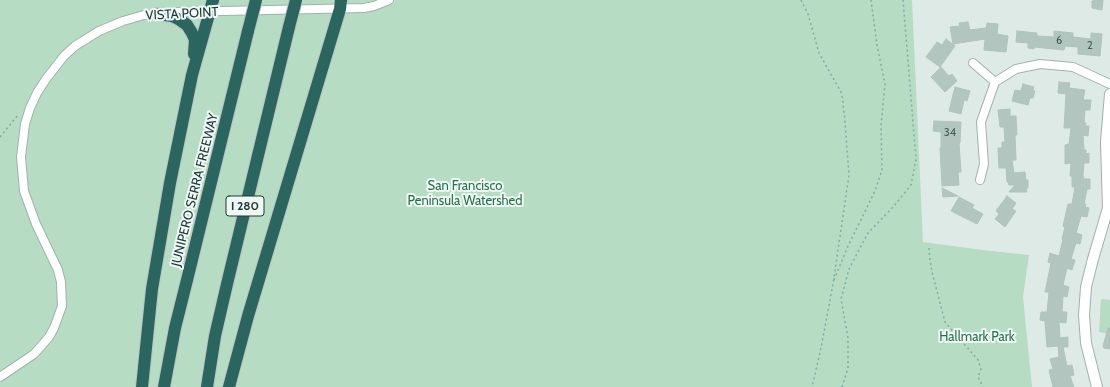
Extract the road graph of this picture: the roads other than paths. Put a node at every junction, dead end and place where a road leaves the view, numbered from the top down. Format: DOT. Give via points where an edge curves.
graph roads {
  1 [pos="256,0"];
  2 [pos="296,0"];
  3 [pos="389,0"];
  4 [pos="341,4"];
  5 [pos="212,6"];
  6 [pos="157,14"];
  7 [pos="973,62"];
  8 [pos="192,75"];
  9 [pos="995,82"];
  10 [pos="1110,84"];
  11 [pos="1110,94"];
  12 [pos="980,180"];
  13 [pos="1109,208"];
  14 [pos="0,377"];
  15 [pos="142,387"];
  16 [pos="164,387"];
  17 [pos="207,387"];
  18 [pos="229,387"];
  19 [pos="1097,387"];
  1 -- 16 [label="highway, JUNIPERO SERRA FREEWAY / I 280, bridge" via="188,276"];
  2 -- 17 [label="highway, I 280, bridge" via="226,284"];
  3 -- 4 [label="street, VISTA POINT" via="369,7"];
  4 -- 5 [label="street, VISTA POINT"];
  4 -- 18 [label="highway"];
  5 -- 6 [label="street, VISTA POINT"];
  5 -- 8 [label="highway"];
  6 -- 8 [label="highway" via="180,20 192,33 195,40"];
  6 -- 14 [label="street, VISTA POINT" via="123,21 99,31 75,46 59,61 30,108 24,130 21,158 24,191 58,270 62,306 49,337 34,354"];
  7 -- 9 [label="street"];
  8 -- 15 [label="highway" via="157,256"];
  9 -- 10 [label="street" via="1016,69 1040,64 1073,67"];
  9 -- 12 [label="street" via="981,122 984,164"];
  11 -- 13 [label="street" via="1106,142"];
  13 -- 19 [label="street" via="1086,287 1084,315 1086,343"];
}
